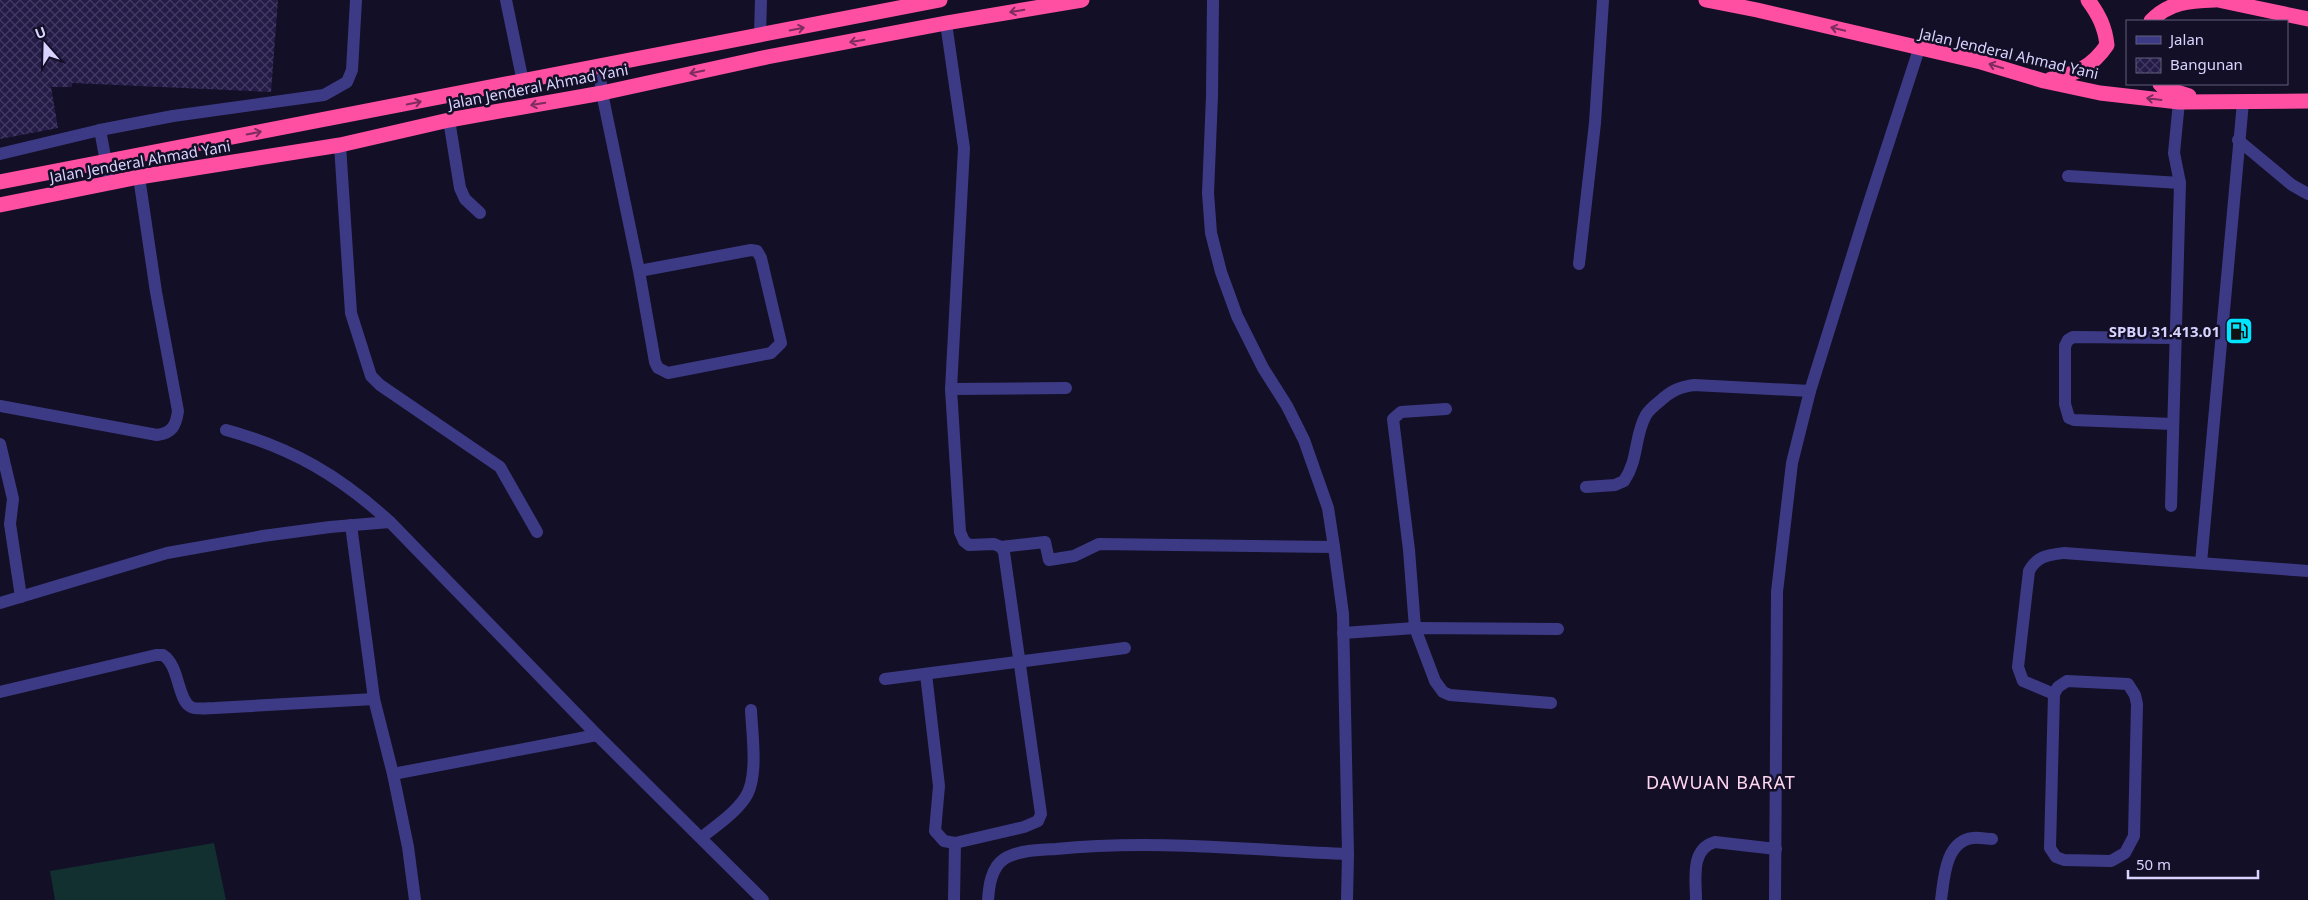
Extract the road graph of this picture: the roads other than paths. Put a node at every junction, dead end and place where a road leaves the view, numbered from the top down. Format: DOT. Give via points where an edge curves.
graph roads {
  1 [pos="356,0"];
  2 [pos="506,0"];
  3 [pos="761,0"];
  4 [pos="940,0"];
  5 [pos="1082,0"];
  6 [pos="1213,0"];
  7 [pos="1603,0"];
  8 [pos="1706,0"];
  9 [pos="2088,0"];
  10 [pos="2216,0"];
  11 [pos="880,6"];
  12 [pos="2308,19"];
  13 [pos="2151,20"];
  14 [pos="946,23"];
  15 [pos="760,36"];
  16 [pos="1919,49"];
  17 [pos="599,67"];
  18 [pos="2044,81"];
  19 [pos="523,82"];
  20 [pos="2161,85"];
  21 [pos="602,93"];
  22 [pos="2308,101"];
  23 [pos="2179,102"];
  24 [pos="2243,102"];
  25 [pos="2210,103"];
  26 [pos="449,120"];
  27 [pos="100,130"];
  28 [pos="2238,140"];
  29 [pos="340,145"];
  30 [pos="0,154"];
  31 [pos="106,162"];
  32 [pos="2068,176"];
  33 [pos="139,177"];
  34 [pos="0,182"];
  35 [pos="110,183"];
  36 [pos="2180,183"];
  37 [pos="2308,194"];
  38 [pos="0,205"];
  39 [pos="480,213"];
  40 [pos="1579,264"];
  41 [pos="638,271"];
  42 [pos="2175,338"];
  43 [pos="1066,388"];
  44 [pos="951,389"];
  45 [pos="1810,391"];
  46 [pos="0,406"];
  47 [pos="1446,409"];
  48 [pos="2173,424"];
  49 [pos="226,430"];
  50 [pos="0,444"];
  51 [pos="1586,487"];
  52 [pos="2171,506"];
  53 [pos="390,522"];
  54 [pos="352,525"];
  55 [pos="537,532"];
  56 [pos="1001,547"];
  57 [pos="1334,547"];
  58 [pos="2201,563"];
  59 [pos="2308,571"];
  60 [pos="21,596"];
  61 [pos="0,603"];
  62 [pos="1415,628"];
  63 [pos="1558,629"];
  64 [pos="1343,632"];
  65 [pos="1125,648"];
  66 [pos="1021,662"];
  67 [pos="926,674"];
  68 [pos="885,679"];
  69 [pos="0,692"];
  70 [pos="2054,694"];
  71 [pos="374,698"];
  72 [pos="1551,703"];
  73 [pos="751,710"];
  74 [pos="597,735"];
  75 [pos="393,774"];
  76 [pos="702,838"];
  77 [pos="1992,839"];
  78 [pos="955,843"];
  79 [pos="1776,849"];
  80 [pos="1348,854"];
  81 [pos="415,900"];
  82 [pos="763,900"];
  83 [pos="954,900"];
  84 [pos="988,900"];
  85 [pos="1347,900"];
  86 [pos="1696,900"];
  87 [pos="1775,900"];
  88 [pos="1941,900"];
  1 -- 27 [label="street" via="352,70 347,82 336,89 324,95 173,116"];
  2 -- 19 [label="street"];
  3 -- 15 [label="street"];
  4 -- 11 [label="highway, Jalan Jenderal Ahmad Yani"];
  5 -- 14 [label="highway, Jalan Jenderal Ahmad Yani, one-way"];
  6 -- 57 [label="street" via="1208,175 1211,233 1221,272 1238,316 1304,440 1328,508"];
  7 -- 40 [label="street"];
  16 -- 8 [label="highway, Jalan Jenderal Ahmad Yani, one-way"];
  9 -- 18 [label="highway" via="2100,18 2107,45 2097,60 2071,75"];
  10 -- 12 [label="highway"];
  10 -- 13 [label="highway" via="2172,5"];
  15 -- 11 [label="highway, Jalan Jenderal Ahmad Yani, one-way"];
  14 -- 21 [label="highway, Jalan Jenderal Ahmad Yani, one-way"];
  14 -- 44 [label="street" via="964,148"];
  15 -- 17 [label="highway, Jalan Jenderal Ahmad Yani"];
  18 -- 16 [label="highway, Jalan Jenderal Ahmad Yani, one-way" via="1981,62"];
  16 -- 45 [label="street"];
  17 -- 19 [label="highway, Jalan Jenderal Ahmad Yani"];
  17 -- 21 [label="street"];
  23 -- 18 [label="highway, Jalan Jenderal Ahmad Yani, one-way" via="2100,93"];
  31 -- 19 [label="highway, Jalan Jenderal Ahmad Yani, one-way"];
  20 -- 25 [label="highway"];
  21 -- 26 [label="highway, Jalan Jenderal Ahmad Yani, one-way"];
  21 -- 41 [label="street"];
  22 -- 24 [label="highway, Jalan Jenderal Ahmad Yani"];
  23 -- 25 [label="highway, Jalan Jenderal Ahmad Yani"];
  23 -- 36 [label="street" via="2174,154"];
  24 -- 25 [label="highway, Jalan Jenderal Ahmad Yani"];
  24 -- 28 [label="street"];
  26 -- 29 [label="highway, Jalan Jenderal Ahmad Yani"];
  26 -- 39 [label="street" via="460,188 465,199"];
  27 -- 30 [label="street"];
  27 -- 31 [label="street"];
  28 -- 37 [label="street" via="2292,185"];
  28 -- 58 [label="street"];
  29 -- 33 [label="highway, Jalan Jenderal Ahmad Yani"];
  29 -- 55 [label="street" via="350,306 371,376 500,468"];
  31 -- 34 [label="highway, Jalan Jenderal Ahmad Yani"];
  31 -- 35 [label="street"];
  32 -- 36 [label="street"];
  33 -- 35 [label="highway, Jalan Jenderal Ahmad Yani"];
  33 -- 46 [label="street" via="178,411 173,429 168,434 157,435"];
  35 -- 38 [label="highway, Jalan Jenderal Ahmad Yani"];
  36 -- 42 [label="street"];
  41 -- 41 [label="street" via="655,362 662,370 668,373 771,353 779,348 779,334 757,251"];
  42 -- 48 [label="street"];
  42 -- 48 [label="street" via="2073,337 2065,346 2064,404 2069,418"];
  43 -- 44 [label="street"];
  44 -- 56 [label="street" via="960,532 969,545 994,544"];
  45 -- 51 [label="street" via="1680,387 1646,414 1635,460 1624,481"];
  45 -- 79 [label="street" via="1792,463 1777,592"];
  47 -- 62 [label="street" via="1401,412 1393,420"];
  48 -- 52 [label="street"];
  49 -- 53 [label="street" via="253,437 314,464 364,498"];
  50 -- 60 [label="street" via="13,499 10,524"];
  53 -- 54 [label="street"];
  53 -- 74 [label="street"];
  54 -- 60 [label="street" via="262,536 167,553"];
  54 -- 71 [label="street"];
  56 -- 57 [label="street" via="1045,542 1049,560 1074,556 1099,544"];
  56 -- 66 [label="street"];
  57 -- 64 [label="street"];
  58 -- 59 [label="street"];
  58 -- 70 [label="street" via="2064,553 2034,561 2029,570 2018,667 2023,681"];
  60 -- 61 [label="street"];
  62 -- 63 [label="street"];
  62 -- 64 [label="street"];
  62 -- 72 [label="street" via="1435,681 1443,692"];
  64 -- 80 [label="street"];
  65 -- 66 [label="street"];
  66 -- 67 [label="street"];
  66 -- 78 [label="street" via="1041,814 1038,821 1024,827"];
  67 -- 68 [label="street"];
  67 -- 78 [label="street" via="938,786 935,831 944,841"];
  69 -- 71 [label="street" via="156,654 163,655 173,664 186,702 191,707"];
  70 -- 70 [label="street" via="2067,681 2128,684 2135,694 2134,836 2125,853 2111,861 2064,860 2056,857 2050,848"];
  71 -- 75 [label="street"];
  73 -- 76 [label="street" via="750,789 735,809"];
  74 -- 75 [label="street"];
  74 -- 76 [label="street"];
  75 -- 81 [label="street"];
  76 -- 82 [label="street"];
  77 -- 88 [label="street" via="1972,838 1960,842 1946,864"];
  78 -- 83 [label="street"];
  79 -- 86 [label="street" via="1715,842 1705,844 1697,860"];
  79 -- 87 [label="street"];
  80 -- 84 [label="street" via="1106,844 1036,850 1004,859 995,868"];
  80 -- 85 [label="street"];
}
